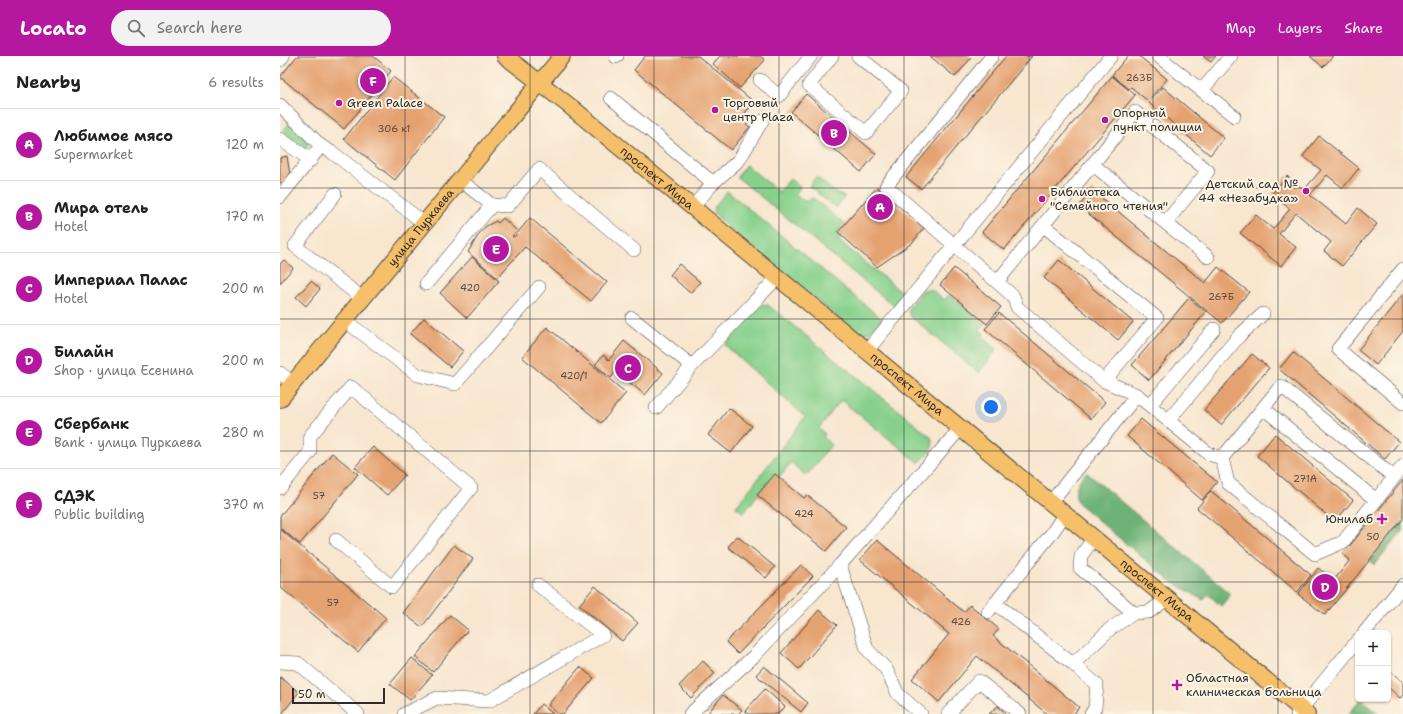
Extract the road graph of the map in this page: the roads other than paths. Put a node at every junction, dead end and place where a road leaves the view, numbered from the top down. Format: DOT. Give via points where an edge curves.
graph roads {
  1 [pos="283,56"];
  2 [pos="505,56"];
  3 [pos="562,56"];
  4 [pos="811,56"];
  5 [pos="832,56"];
  6 [pos="858,56"];
  7 [pos="992,56"];
  8 [pos="1111,56"];
  9 [pos="1231,56"];
  10 [pos="1164,58"];
  11 [pos="280,60"];
  12 [pos="760,80"];
  13 [pos="540,83"];
  14 [pos="1202,90"];
  15 [pos="611,98"];
  16 [pos="280,105"];
  17 [pos="1234,116"];
  18 [pos="762,121"];
  19 [pos="280,139"];
  20 [pos="322,146"];
  21 [pos="311,160"];
  22 [pos="1092,164"];
  23 [pos="460,180"];
  24 [pos="712,183"];
  25 [pos="335,194"];
  26 [pos="280,197"];
  27 [pos="492,205"];
  28 [pos="692,208"];
  29 [pos="1166,222"];
  30 [pos="424,223"];
  31 [pos="1044,226"];
  32 [pos="953,245"];
  33 [pos="634,250"];
  34 [pos="1208,257"];
  35 [pos="1403,269"];
  36 [pos="778,278"];
  37 [pos="996,282"];
  38 [pos="426,284"];
  39 [pos="539,287"];
  40 [pos="362,298"];
  41 [pos="1263,314"];
  42 [pos="632,318"];
  43 [pos="344,320"];
  44 [pos="1214,329"];
  45 [pos="866,352"];
  46 [pos="692,366"];
  47 [pos="280,373"];
  48 [pos="1104,380"];
  49 [pos="293,383"];
  50 [pos="1137,395"];
  51 [pos="280,399"];
  52 [pos="1403,403"];
  53 [pos="1150,405"];
  54 [pos="656,408"];
  55 [pos="1263,408"];
  56 [pos="1168,421"];
  57 [pos="960,429"];
  58 [pos="1222,458"];
  59 [pos="1403,466"];
  60 [pos="1394,477"];
  61 [pos="280,488"];
  62 [pos="1376,500"];
  63 [pos="1050,503"];
  64 [pos="1064,515"];
  65 [pos="1093,539"];
  66 [pos="336,540"];
  67 [pos="840,565"];
  68 [pos="538,585"];
  69 [pos="1403,585"];
  70 [pos="1167,599"];
  71 [pos="1134,613"];
  72 [pos="1366,630"];
  73 [pos="1355,644"];
  74 [pos="280,662"];
  75 [pos="1072,664"];
  76 [pos="1301,712"];
  77 [pos="358,714"];
  78 [pos="404,714"];
  79 [pos="690,714"];
  80 [pos="921,714"];
  81 [pos="948,714"];
  82 [pos="1020,714"];
  83 [pos="1091,714"];
  1 -- 11 [label="street"];
  2 -- 13 [label="main road, проспект Мира"];
  3 -- 13 [label="main road, улица Пуркаева"];
  4 -- 12 [label="street" via="779,96"];
  5 -- 6 [label="street" via="809,85 866,133 901,91"];
  7 -- 32 [label="street" via="886,186"];
  8 -- 32 [label="street"];
  9 -- 14 [label="street"];
  10 -- 14 [label="street"];
  13 -- 23 [label="main road, улица Пуркаева"];
  13 -- 28 [label="main road, проспект Мира"];
  14 -- 17 [label="street"];
  15 -- 24 [label="street"];
  16 -- 20 [label="street"];
  18 -- 24 [label="street" via="739,160"];
  19 -- 21 [label="street"];
  20 -- 21 [label="street"];
  20 -- 30 [label="street"];
  21 -- 26 [label="street"];
  22 -- 29 [label="street"];
  22 -- 29 [label="street" via="1134,112 1208,171"];
  22 -- 31 [label="street"];
  23 -- 27 [label="street"];
  23 -- 30 [label="main road, улица Пуркаева"];
  24 -- 28 [label="street"];
  25 -- 40 [label="street" via="295,246"];
  27 -- 33 [label="street" via="508,206 538,169"];
  27 -- 38 [label="street"];
  28 -- 36 [label="main road, проспект Мира"];
  29 -- 34 [label="street"];
  30 -- 40 [label="main road, улица Пуркаева"];
  31 -- 37 [label="street"];
  31 -- 48 [label="street" via="1157,318"];
  32 -- 37 [label="street"];
  32 -- 45 [label="street"];
  35 -- 52 [label="street" via="1338,349"];
  36 -- 45 [label="main road, проспект Мира"];
  36 -- 46 [label="street"];
  37 -- 48 [label="street" via="1013,296 1017,307"];
  39 -- 43 [label="street" via="455,384 418,375"];
  40 -- 43 [label="main road, улица Пуркаева"];
  41 -- 56 [label="street" via="1239,336"];
  42 -- 46 [label="street"];
  43 -- 49 [label="main road, улица Пуркаева"];
  44 -- 53 [label="street"];
  45 -- 57 [label="main road, проспект Мира"];
  46 -- 54 [label="street"];
  47 -- 49 [label="street"];
  48 -- 50 [label="street"];
  49 -- 51 [label="main road, улица Пуркаева"];
  50 -- 53 [label="street"];
  50 -- 63 [label="street"];
  53 -- 56 [label="street"];
  55 -- 58 [label="street"];
  55 -- 60 [label="street" via="1281,386"];
  55 -- 62 [label="street"];
  56 -- 58 [label="street" via="1209,454"];
  57 -- 63 [label="main road, проспект Мира"];
  57 -- 67 [label="street"];
  58 -- 62 [label="street" via="1228,483 1315,554 1343,542"];
  59 -- 60 [label="street"];
  60 -- 62 [label="street"];
  61 -- 66 [label="street" via="310,452 310,436 351,388 471,488 392,587"];
  63 -- 64 [label="main road, проспект Мира"];
  64 -- 65 [label="main road, проспект Мира"];
  64 -- 75 [label="street" via="992,608"];
  65 -- 70 [label="main road, проспект Мира"];
  65 -- 71 [label="street" via="1081,556 1080,568"];
  67 -- 79 [label="street" via="754,656"];
  67 -- 80 [label="street" via="867,649 886,669 898,694"];
  68 -- 78 [label="street" via="603,635 489,702 437,698"];
  69 -- 72 [label="street"];
  70 -- 71 [label="street" via="1150,612"];
  70 -- 76 [label="main road, проспект Мира"];
  71 -- 75 [label="street" via="1110,629"];
  73 -- 76 [label="street"];
  74 -- 77 [label="street" via="298,663"];
  75 -- 83 [label="street" via="1096,685 1095,708"];
  81 -- 82 [label="street" via="979,681"];
}
